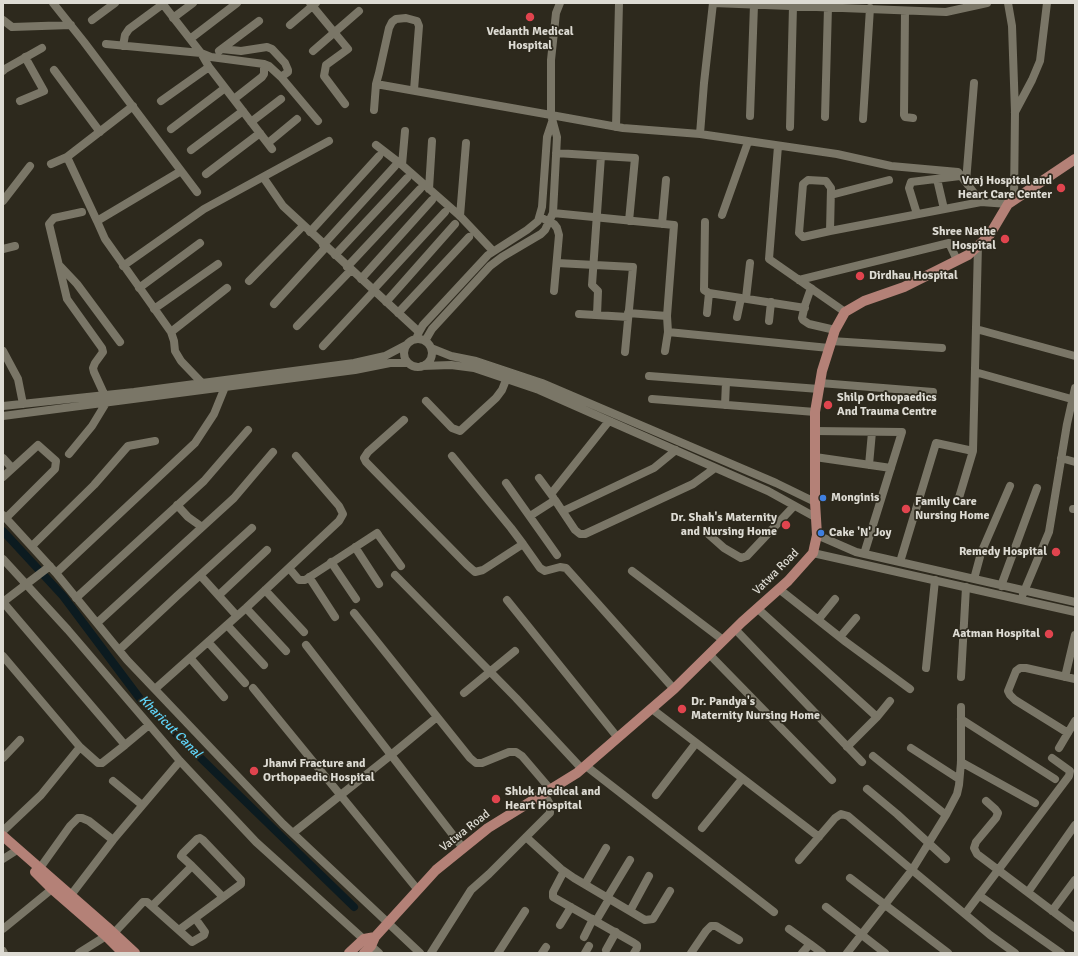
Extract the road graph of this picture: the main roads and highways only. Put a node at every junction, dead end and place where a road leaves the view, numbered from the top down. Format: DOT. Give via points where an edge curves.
graph roads {
  1 [pos="1075,159"];
  2 [pos="3,836"];
  3 [pos="3,842"];
  4 [pos="110,934"];
  5 [pos="372,947"];
  6 [pos="123,953"];
  7 [pos="135,953"];
  8 [pos="349,953"];
  1 -- 5 [label="main road, Vatwa Road" via="1011,202 989,236 968,254 904,287 864,301 845,312 834,330 815,412 817,535 813,553 674,689 584,767 488,828 436,870 387,923"];
  2 -- 4 [label="main road" via="71,895"];
  3 -- 4 [label="main road" via="52,889"];
  4 -- 6 [label="main road"];
  4 -- 7 [label="main road"];
  5 -- 8 [label="main road, Vatwa Road" via="364,939"];
}
